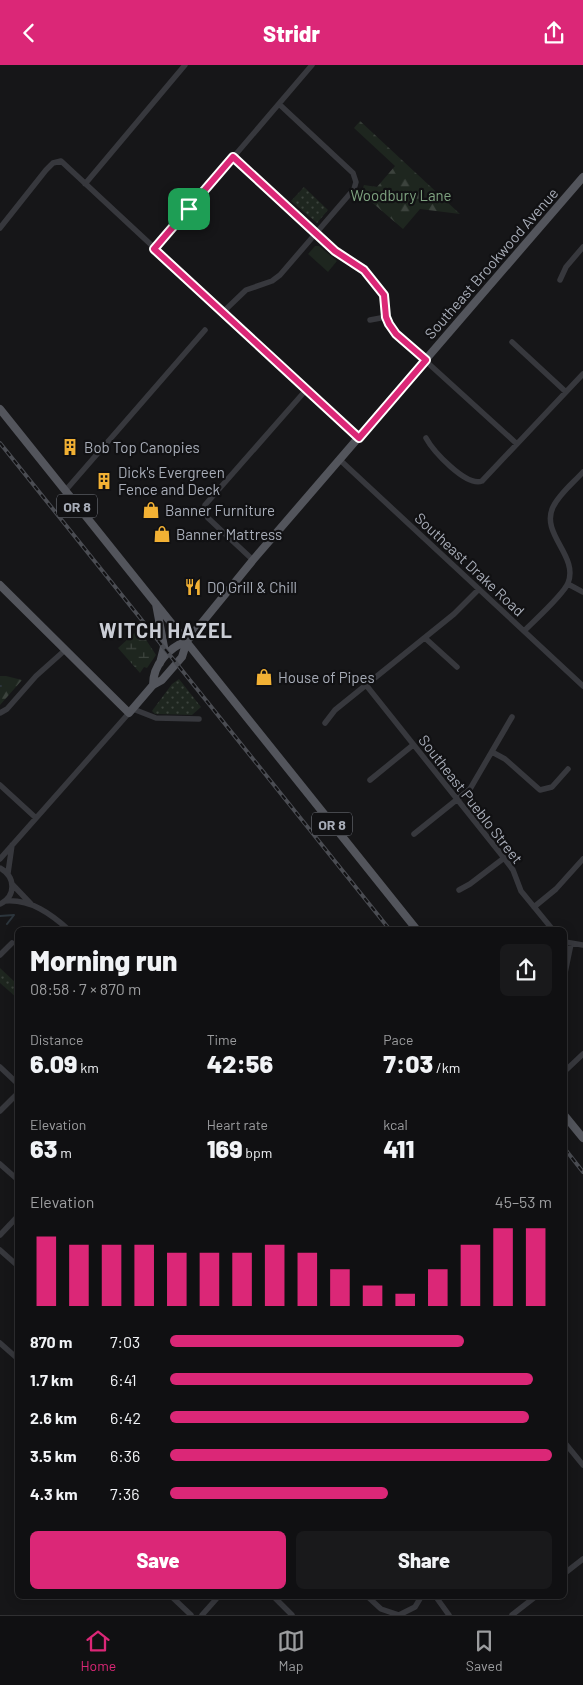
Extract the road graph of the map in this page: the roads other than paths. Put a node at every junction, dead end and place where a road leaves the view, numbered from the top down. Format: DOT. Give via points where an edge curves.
graph roads {
  1 [pos="185,65"];
  2 [pos="312,65"];
  3 [pos="279,104"];
  4 [pos="233,157"];
  5 [pos="583,177"];
  6 [pos="85,184"];
  7 [pos="0,228"];
  8 [pos="317,234"];
  9 [pos="583,247"];
  10 [pos="154,249"];
  11 [pos="560,280"];
  12 [pos="223,312"];
  13 [pos="386,317"];
  14 [pos="370,320"];
  15 [pos="205,330"];
  16 [pos="512,342"];
  17 [pos="426,360"];
  18 [pos="583,374"];
  19 [pos="306,390"];
  20 [pos="566,392"];
  21 [pos="0,409"];
  22 [pos="359,438"];
  23 [pos="426,438"];
  24 [pos="517,444"];
  25 [pos="340,460"];
  26 [pos="583,472"];
  27 [pos="65,491"];
  28 [pos="254,560"];
  29 [pos="568,584"];
  30 [pos="0,586"];
  31 [pos="479,589"];
  32 [pos="583,592"];
  33 [pos="155,602"];
  34 [pos="524,631"];
  35 [pos="425,638"];
  36 [pos="187,641"];
  37 [pos="64,651"];
  38 [pos="160,663"];
  39 [pos="457,667"];
  40 [pos="153,685"];
  41 [pos="366,685"];
  42 [pos="583,686"];
  43 [pos="131,711"];
  44 [pos="0,713"];
  45 [pos="512,717"];
  46 [pos="199,719"];
  47 [pos="325,723"];
  48 [pos="413,745"];
  49 [pos="492,752"];
  50 [pos="568,769"];
  51 [pos="370,780"];
  52 [pos="0,785"];
  53 [pos="457,800"];
  54 [pos="36,818"];
  55 [pos="414,834"];
  56 [pos="12,845"];
  57 [pos="504,858"];
  58 [pos="0,859"];
  59 [pos="583,859"];
  60 [pos="0,868"];
  61 [pos="8,873"];
  62 [pos="12,884"];
  63 [pos="458,890"];
  64 [pos="3,903"];
  65 [pos="31,904"];
  66 [pos="534,907"];
  67 [pos="66,927"];
  68 [pos="415,927"];
  69 [pos="551,927"];
  70 [pos="12,943"];
  71 [pos="568,943"];
  72 [pos="583,945"];
  73 [pos="0,955"];
  74 [pos="583,1054"];
  75 [pos="0,1067"];
  76 [pos="567,1069"];
  77 [pos="15,1080"];
  78 [pos="15,1096"];
  79 [pos="0,1111"];
  80 [pos="567,1118"];
  81 [pos="583,1138"];
  82 [pos="0,1164"];
  83 [pos="15,1177"];
  84 [pos="15,1219"];
  85 [pos="0,1235"];
  86 [pos="0,1250"];
  87 [pos="15,1264"];
  88 [pos="0,1343"];
  89 [pos="15,1356"];
  90 [pos="567,1445"];
  91 [pos="583,1465"];
  92 [pos="583,1559"];
  93 [pos="567,1571"];
  94 [pos="174,1599"];
  95 [pos="216,1599"];
  96 [pos="276,1599"];
  97 [pos="370,1599"];
  98 [pos="419,1599"];
  99 [pos="437,1599"];
  100 [pos="532,1599"];
  101 [pos="191,1615"];
  102 [pos="202,1615"];
  103 [pos="292,1615"];
  104 [pos="449,1615"];
  105 [pos="512,1615"];
  1 -- 6 [label="street"];
  2 -- 3 [label="street"];
  3 -- 4 [label="street"];
  3 -- 8 [label="street" via="353,173 356,182 354,189"];
  4 -- 8 [label="street"];
  4 -- 10 [label="street"];
  5 -- 17 [label="main road, Southeast Brookwood Avenue"];
  6 -- 7 [label="street" via="61,161 53,163"];
  6 -- 10 [label="street"];
  8 -- 12 [label="street" via="280,275 246,290"];
  8 -- 13 [label="street" via="335,251 364,270 380,288 386,303"];
  9 -- 11 [label="street" via="566,267"];
  10 -- 12 [label="street"];
  12 -- 19 [label="street"];
  13 -- 14 [label="street"];
  13 -- 17 [label="street" via="396,334"];
  15 -- 27 [label="street"];
  16 -- 20 [label="street"];
  17 -- 22 [label="main road, Southeast Brookwood Avenue"];
  17 -- 24 [label="street"];
  18 -- 20 [label="street"];
  19 -- 22 [label="street"];
  19 -- 28 [label="street" via="205,505 208,518"];
  20 -- 24 [label="street"];
  21 -- 27 [label="main road, OR 8"];
  22 -- 25 [label="main road, Southeast Brookwood Avenue"];
  23 -- 24 [label="street" via="432,448 465,478 474,482 486,478"];
  25 -- 28 [label="main road, Southeast Brookwood Avenue"];
  25 -- 31 [label="street, Southeast Drake Road"];
  26 -- 29 [label="street" via="558,499 550,518 569,565"];
  27 -- 33 [label="main road, OR 8"];
  28 -- 36 [label="main road, Southeast Brookwood Avenue"];
  29 -- 32 [label="street"];
  29 -- 34 [label="street"];
  30 -- 37 [label="main road"];
  31 -- 34 [label="street, Southeast Drake Road"];
  31 -- 35 [label="street"];
  33 -- 36 [label="main road, OR 8"];
  33 -- 38 [label="main road" via="164,647"];
  34 -- 42 [label="street, Southeast Drake Road"];
  35 -- 39 [label="street"];
  35 -- 41 [label="street"];
  36 -- 38 [label="main road, Southeast Brookwood Avenue" via="173,646"];
  36 -- 40 [label="main road, Southeast Brookwood Avenue" via="182,657 162,681"];
  36 -- 68 [label="main road, OR 8"];
  37 -- 43 [label="main road"];
  37 -- 44 [label="street"];
  38 -- 40 [label="main road, Southeast Brookwood Avenue" via="153,674"];
  40 -- 43 [label="main road, Southeast Brookwood Avenue"];
  41 -- 47 [label="street" via="335,710"];
  41 -- 48 [label="street, Southeast Pueblo Street"];
  43 -- 46 [label="street" via="156,718"];
  43 -- 54 [label="street, Southeast Brookwood Avenue"];
  45 -- 49 [label="street"];
  48 -- 51 [label="street"];
  48 -- 53 [label="street, Southeast Pueblo Street"];
  49 -- 50 [label="street" via="505,759 540,790 552,787"];
  49 -- 53 [label="street" via="476,781"];
  52 -- 54 [label="street"];
  53 -- 55 [label="street"];
  53 -- 57 [label="street, Southeast Pueblo Street"];
  54 -- 56 [label="street, Southeast Brookwood Avenue"];
  56 -- 58 [label="street, Southeast Brookwood Avenue"];
  56 -- 61 [label="street"];
  57 -- 63 [label="street" via="470,885"];
  57 -- 66 [label="street, Southeast Pueblo Street" via="513,870 521,891"];
  59 -- 66 [label="street" via="556,889"];
  60 -- 61 [label="street"];
  61 -- 62 [label="street"];
  62 -- 64 [label="street" via="11,893"];
  62 -- 65 [label="street"];
  64 -- 65 [label="street"];
  65 -- 67 [label="street"];
  66 -- 69 [label="street, Southeast Pueblo Street"];
  70 -- 73 [label="street"];
  71 -- 72 [label="street"];
  74 -- 76 [label="street"];
  75 -- 77 [label="street"];
  78 -- 79 [label="street"];
  80 -- 81 [label="main road"];
  82 -- 83 [label="street"];
  84 -- 85 [label="street"];
  86 -- 87 [label="street"];
  88 -- 89 [label="street"];
  90 -- 91 [label="street"];
  92 -- 93 [label="street"];
  94 -- 101 [label="street"];
  95 -- 102 [label="street"];
  96 -- 103 [label="street"];
  97 -- 98 [label="street" via="381,1609 399,1615 411,1611"];
  99 -- 104 [label="street"];
  100 -- 105 [label="street"];
}
